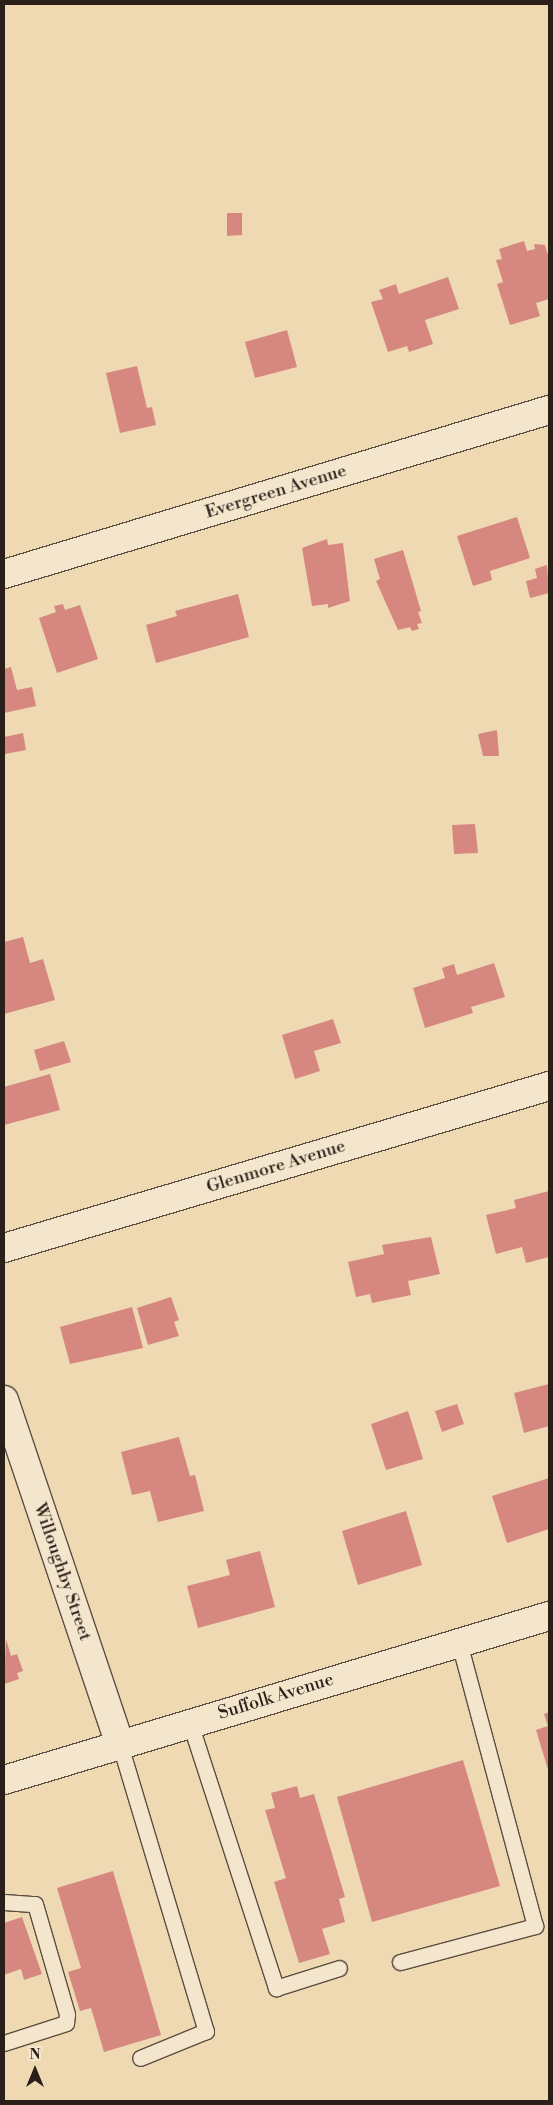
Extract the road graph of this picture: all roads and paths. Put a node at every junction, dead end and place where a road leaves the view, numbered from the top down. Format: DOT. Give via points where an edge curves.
graph roads {
  1 [pos="549,410"];
  2 [pos="4,574"];
  3 [pos="549,1086"];
  4 [pos="4,1248"];
  5 [pos="4,1400"];
  6 [pos="549,1616"];
  7 [pos="459,1642"];
  8 [pos="190,1723"];
  9 [pos="120,1744"];
  10 [pos="4,1780"];
  11 [pos="4,1902"];
  12 [pos="400,1962"];
  13 [pos="339,1968"];
  14 [pos="4,2043"];
  15 [pos="140,2058"];
  1 -- 2 [label="street, Evergreen Avenue"];
  3 -- 4 [label="street, Glenmore Avenue"];
  5 -- 9 [label="street, Willoughby Street"];
  6 -- 7 [label="street, Suffolk Avenue"];
  7 -- 8 [label="street, Suffolk Avenue"];
  7 -- 12 [label="lane" via="535,1926"];
  8 -- 9 [label="street, Suffolk Avenue"];
  8 -- 13 [label="lane" via="276,1988"];
  9 -- 10 [label="street, Suffolk Avenue"];
  9 -- 15 [label="lane" via="206,2031"];
  11 -- 14 [label="lane" via="35,1904 67,2014 66,2023"];
}
